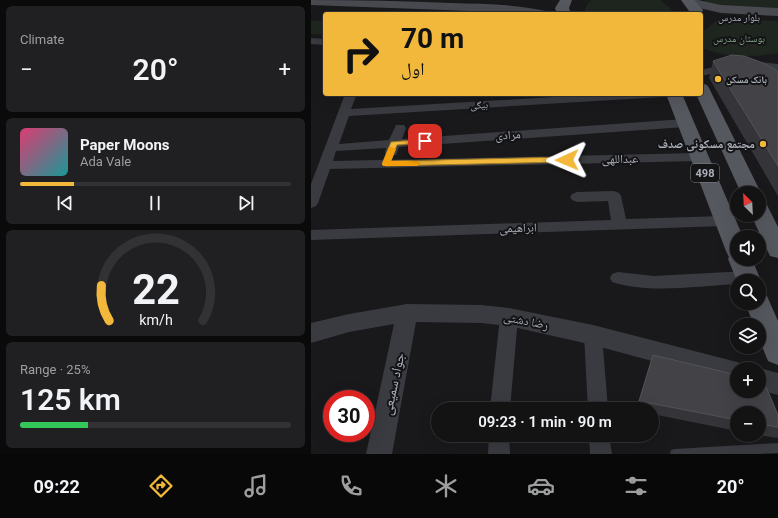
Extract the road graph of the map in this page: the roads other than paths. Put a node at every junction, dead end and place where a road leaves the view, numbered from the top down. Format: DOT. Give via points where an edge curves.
graph roads {
  1 [pos="449,0"];
  2 [pos="566,0"];
  3 [pos="311,1"];
  4 [pos="688,1"];
  5 [pos="337,2"];
  6 [pos="311,4"];
  7 [pos="541,5"];
  8 [pos="563,12"];
  9 [pos="696,12"];
  10 [pos="778,12"];
  11 [pos="778,18"];
  12 [pos="703,19"];
  13 [pos="311,41"];
  14 [pos="323,42"];
  15 [pos="778,67"];
  16 [pos="703,72"];
  17 [pos="703,92"];
  18 [pos="350,96"];
  19 [pos="598,96"];
  20 [pos="675,96"];
  21 [pos="534,98"];
  22 [pos="344,113"];
  23 [pos="685,123"];
  24 [pos="400,128"];
  25 [pos="394,143"];
  26 [pos="331,148"];
  27 [pos="699,157"];
  28 [pos="386,164"];
  29 [pos="325,165"];
  30 [pos="748,186"];
  31 [pos="577,197"];
  32 [pos="311,203"];
  33 [pos="725,221"];
  34 [pos="765,222"];
  35 [pos="619,224"];
  36 [pos="730,234"];
  37 [pos="311,235"];
  38 [pos="778,250"];
  39 [pos="745,272"];
  40 [pos="618,278"];
  41 [pos="761,310"];
  42 [pos="407,313"];
  43 [pos="509,317"];
  44 [pos="311,333"];
  45 [pos="593,335"];
  46 [pos="778,353"];
  47 [pos="730,371"];
  48 [pos="766,381"];
  49 [pos="778,384"];
  50 [pos="501,402"];
  51 [pos="598,402"];
  52 [pos="499,442"];
  53 [pos="600,442"];
  54 [pos="778,448"];
  55 [pos="379,454"];
  56 [pos="499,454"];
  57 [pos="601,454"];
  58 [pos="675,454"];
  1 -- 7 [label="main road"];
  2 -- 8 [label="main road" via="562,8"];
  3 -- 5 [label="main road"];
  4 -- 9 [label="main road"];
  4 -- 10 [label="main road, بلوار مدرس" via="721,9"];
  5 -- 6 [label="street"];
  5 -- 7 [label="main road" via="525,10 546,9 549,6"];
  11 -- 12 [label="main road, بلوار مدرس" via="728,16"];
  13 -- 14 [label="street"];
  15 -- 16 [label="street" via="748,64 721,67"];
  17 -- 30 [label="main road, 498"];
  18 -- 22 [label="street"];
  19 -- 21 [label="street, بیگی"];
  20 -- 23 [label="main road, 498"];
  21 -- 22 [label="street, بیگی"];
  22 -- 26 [label="street"];
  23 -- 25 [label="street, مرادی"];
  23 -- 27 [label="main road, 498"];
  24 -- 25 [label="street"];
  25 -- 26 [label="street, مرادی"];
  25 -- 28 [label="street"];
  26 -- 29 [label="street"];
  27 -- 28 [label="street, عبداللهی"];
  27 -- 33 [label="main road, 498"];
  28 -- 29 [label="street, عبداللهی"];
  29 -- 32 [label="street"];
  31 -- 35 [label="street" via="614,196"];
  33 -- 35 [label="street, ابراهیمی"];
  33 -- 36 [label="main road, 498"];
  34 -- 38 [label="main road"];
  35 -- 37 [label="street, ابراهیمی"];
  39 -- 40 [label="street" via="654,282"];
  41 -- 46 [label="main road"];
  42 -- 43 [label="street, رضا دشتی"];
  42 -- 44 [label="street, رضا دشتی" via="349,323"];
  42 -- 55 [label="street, جواد سمیعی"];
  43 -- 45 [label="street, رضا دشتی"];
  43 -- 50 [label="street"];
  45 -- 47 [label="street, رضا دشتی"];
  45 -- 51 [label="street"];
  48 -- 49 [label="street"];
  52 -- 56 [label="street"];
  53 -- 57 [label="street"];
  54 -- 58 [label="lane"];
}
